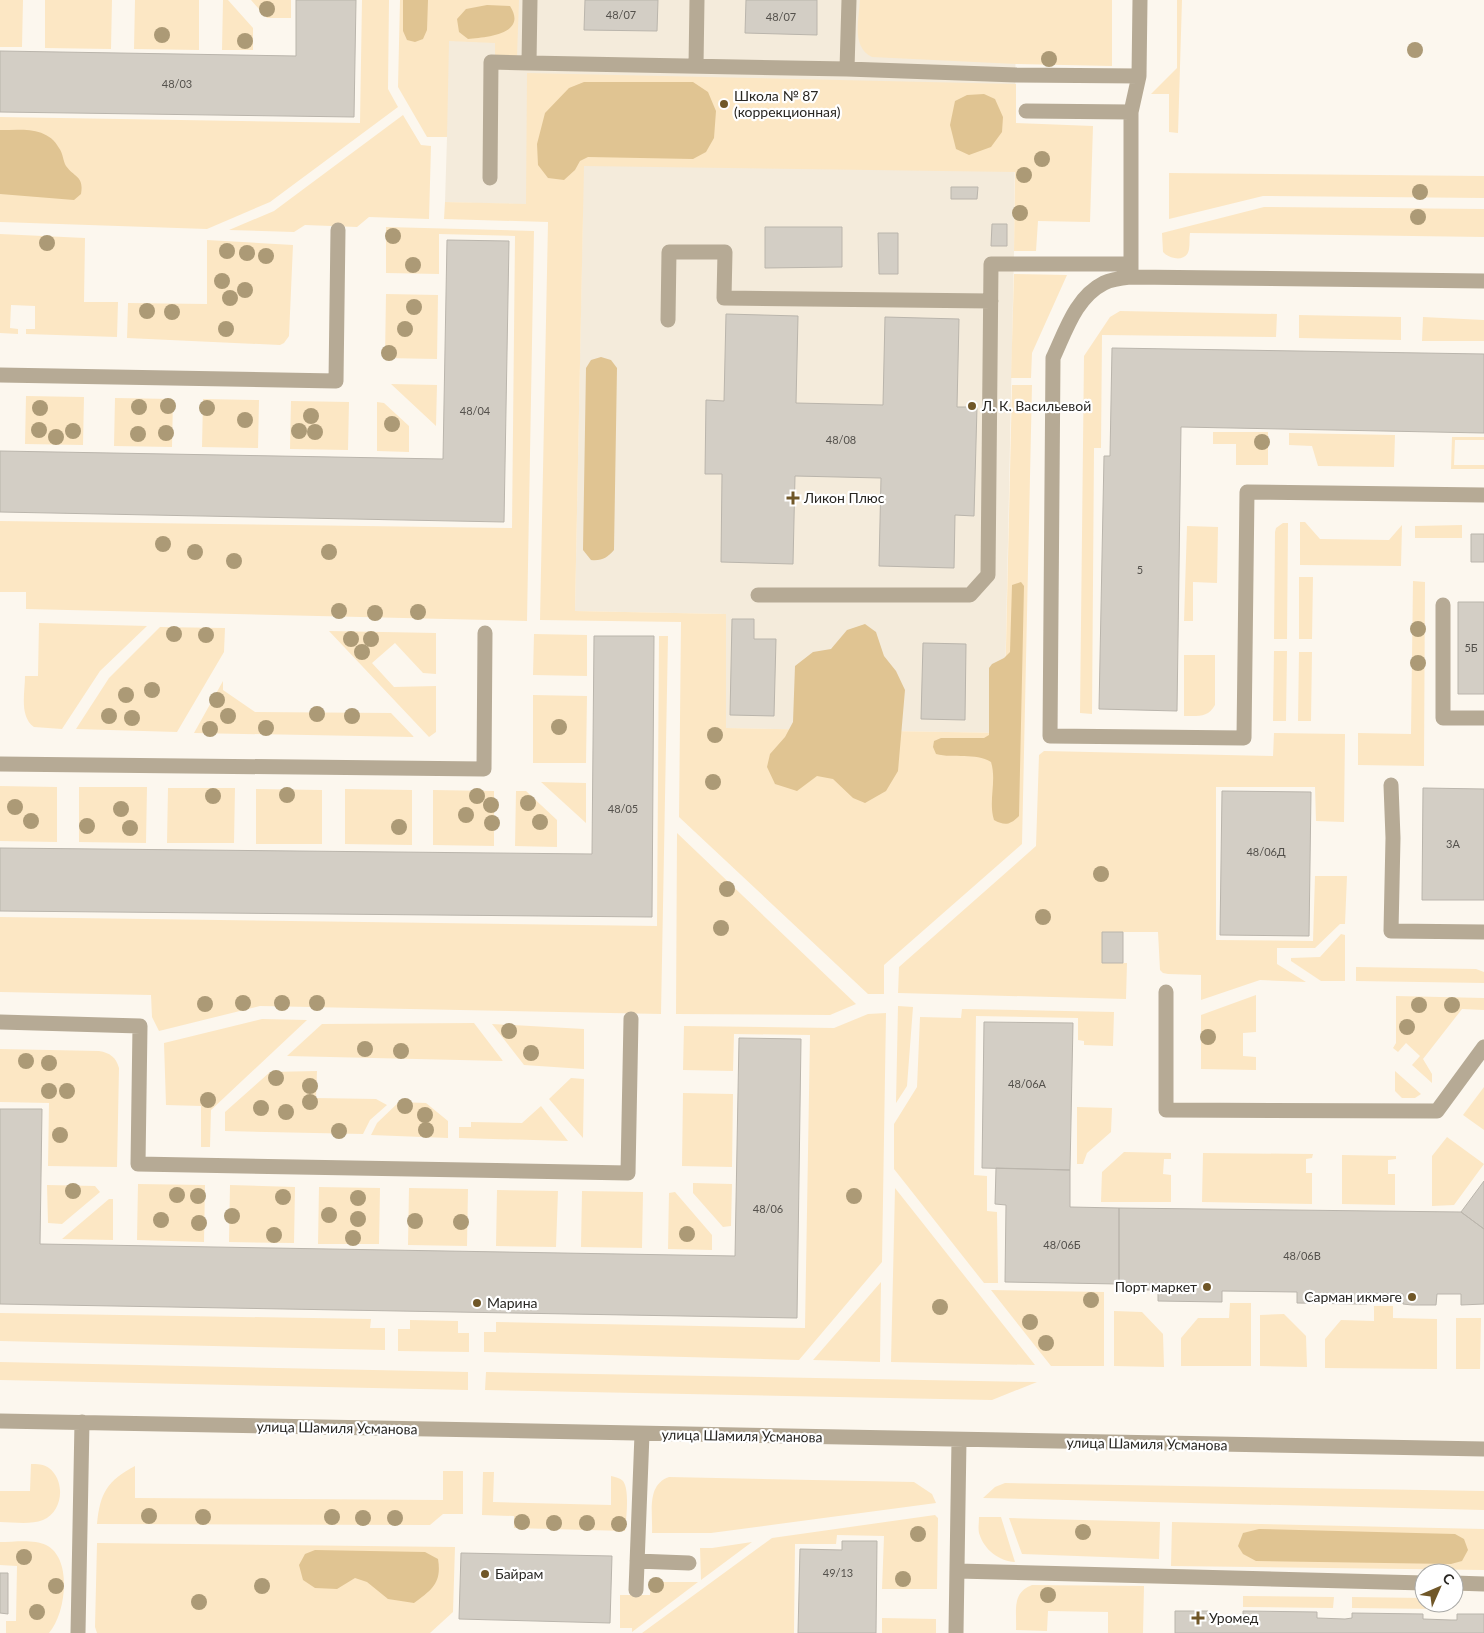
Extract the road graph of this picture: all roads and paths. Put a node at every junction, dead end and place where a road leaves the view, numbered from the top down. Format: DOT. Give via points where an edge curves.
graph roads {
  1 [pos="530,0"];
  2 [pos="697,0"];
  3 [pos="848,0"];
  4 [pos="1140,0"];
  5 [pos="529,63"];
  6 [pos="696,66"];
  7 [pos="847,69"];
  8 [pos="1140,76"];
  9 [pos="1026,111"];
  10 [pos="1131,112"];
  11 [pos="490,178"];
  12 [pos="338,230"];
  13 [pos="1131,270"];
  14 [pos="1484,281"];
  15 [pos="991,301"];
  16 [pos="668,320"];
  17 [pos="0,375"];
  18 [pos="1484,495"];
  19 [pos="758,594"];
  20 [pos="1443,605"];
  21 [pos="485,634"];
  22 [pos="1484,718"];
  23 [pos="0,764"];
  24 [pos="1391,785"];
  25 [pos="1484,932"];
  26 [pos="1166,992"];
  27 [pos="631,1019"];
  28 [pos="0,1022"];
  29 [pos="1484,1047"];
  30 [pos="0,1421"];
  31 [pos="82,1422"];
  32 [pos="642,1434"];
  33 [pos="959,1440"];
  34 [pos="1484,1450"];
  35 [pos="637,1561"];
  36 [pos="689,1563"];
  37 [pos="957,1571"];
  38 [pos="1414,1583"];
  39 [pos="1464,1584"];
  40 [pos="1484,1584"];
  41 [pos="636,1590"];
  42 [pos="78,1633"];
  43 [pos="956,1633"];
  1 -- 5 [label="street"];
  2 -- 6 [label="street"];
  3 -- 7 [label="street"];
  4 -- 8 [label="street"];
  5 -- 6 [label="street"];
  5 -- 11 [label="street" via="491,62"];
  6 -- 7 [label="street"];
  7 -- 8 [label="street"];
  8 -- 10 [label="street"];
  9 -- 10 [label="street"];
  10 -- 13 [label="street"];
  12 -- 17 [label="street" via="336,381"];
  13 -- 14 [label="street"];
  13 -- 15 [label="street" via="991,264"];
  13 -- 18 [label="street" via="1087,294 1073,314 1053,358 1050,736 1244,738 1247,492"];
  15 -- 16 [label="street" via="724,298 725,252 669,252"];
  15 -- 19 [label="street" via="988,575 970,595"];
  20 -- 22 [label="street" via="1443,718"];
  21 -- 23 [label="street" via="484,769"];
  24 -- 25 [label="street" via="1391,931"];
  26 -- 29 [label="street" via="1166,1110 1437,1111"];
  27 -- 28 [label="street" via="628,1173 138,1164 140,1026"];
  30 -- 31 [label="street, улица Шамиля Усманова"];
  31 -- 32 [label="street, улица Шамиля Усманова"];
  31 -- 42 [label="street"];
  32 -- 33 [label="street, улица Шамиля Усманова"];
  32 -- 35 [label="street"];
  33 -- 34 [label="street, улица Шамиля Усманова"];
  33 -- 37 [label="street"];
  35 -- 36 [label="street"];
  35 -- 41 [label="street"];
  37 -- 38 [label="street"];
  37 -- 43 [label="street"];
  39 -- 40 [label="street"];
}
